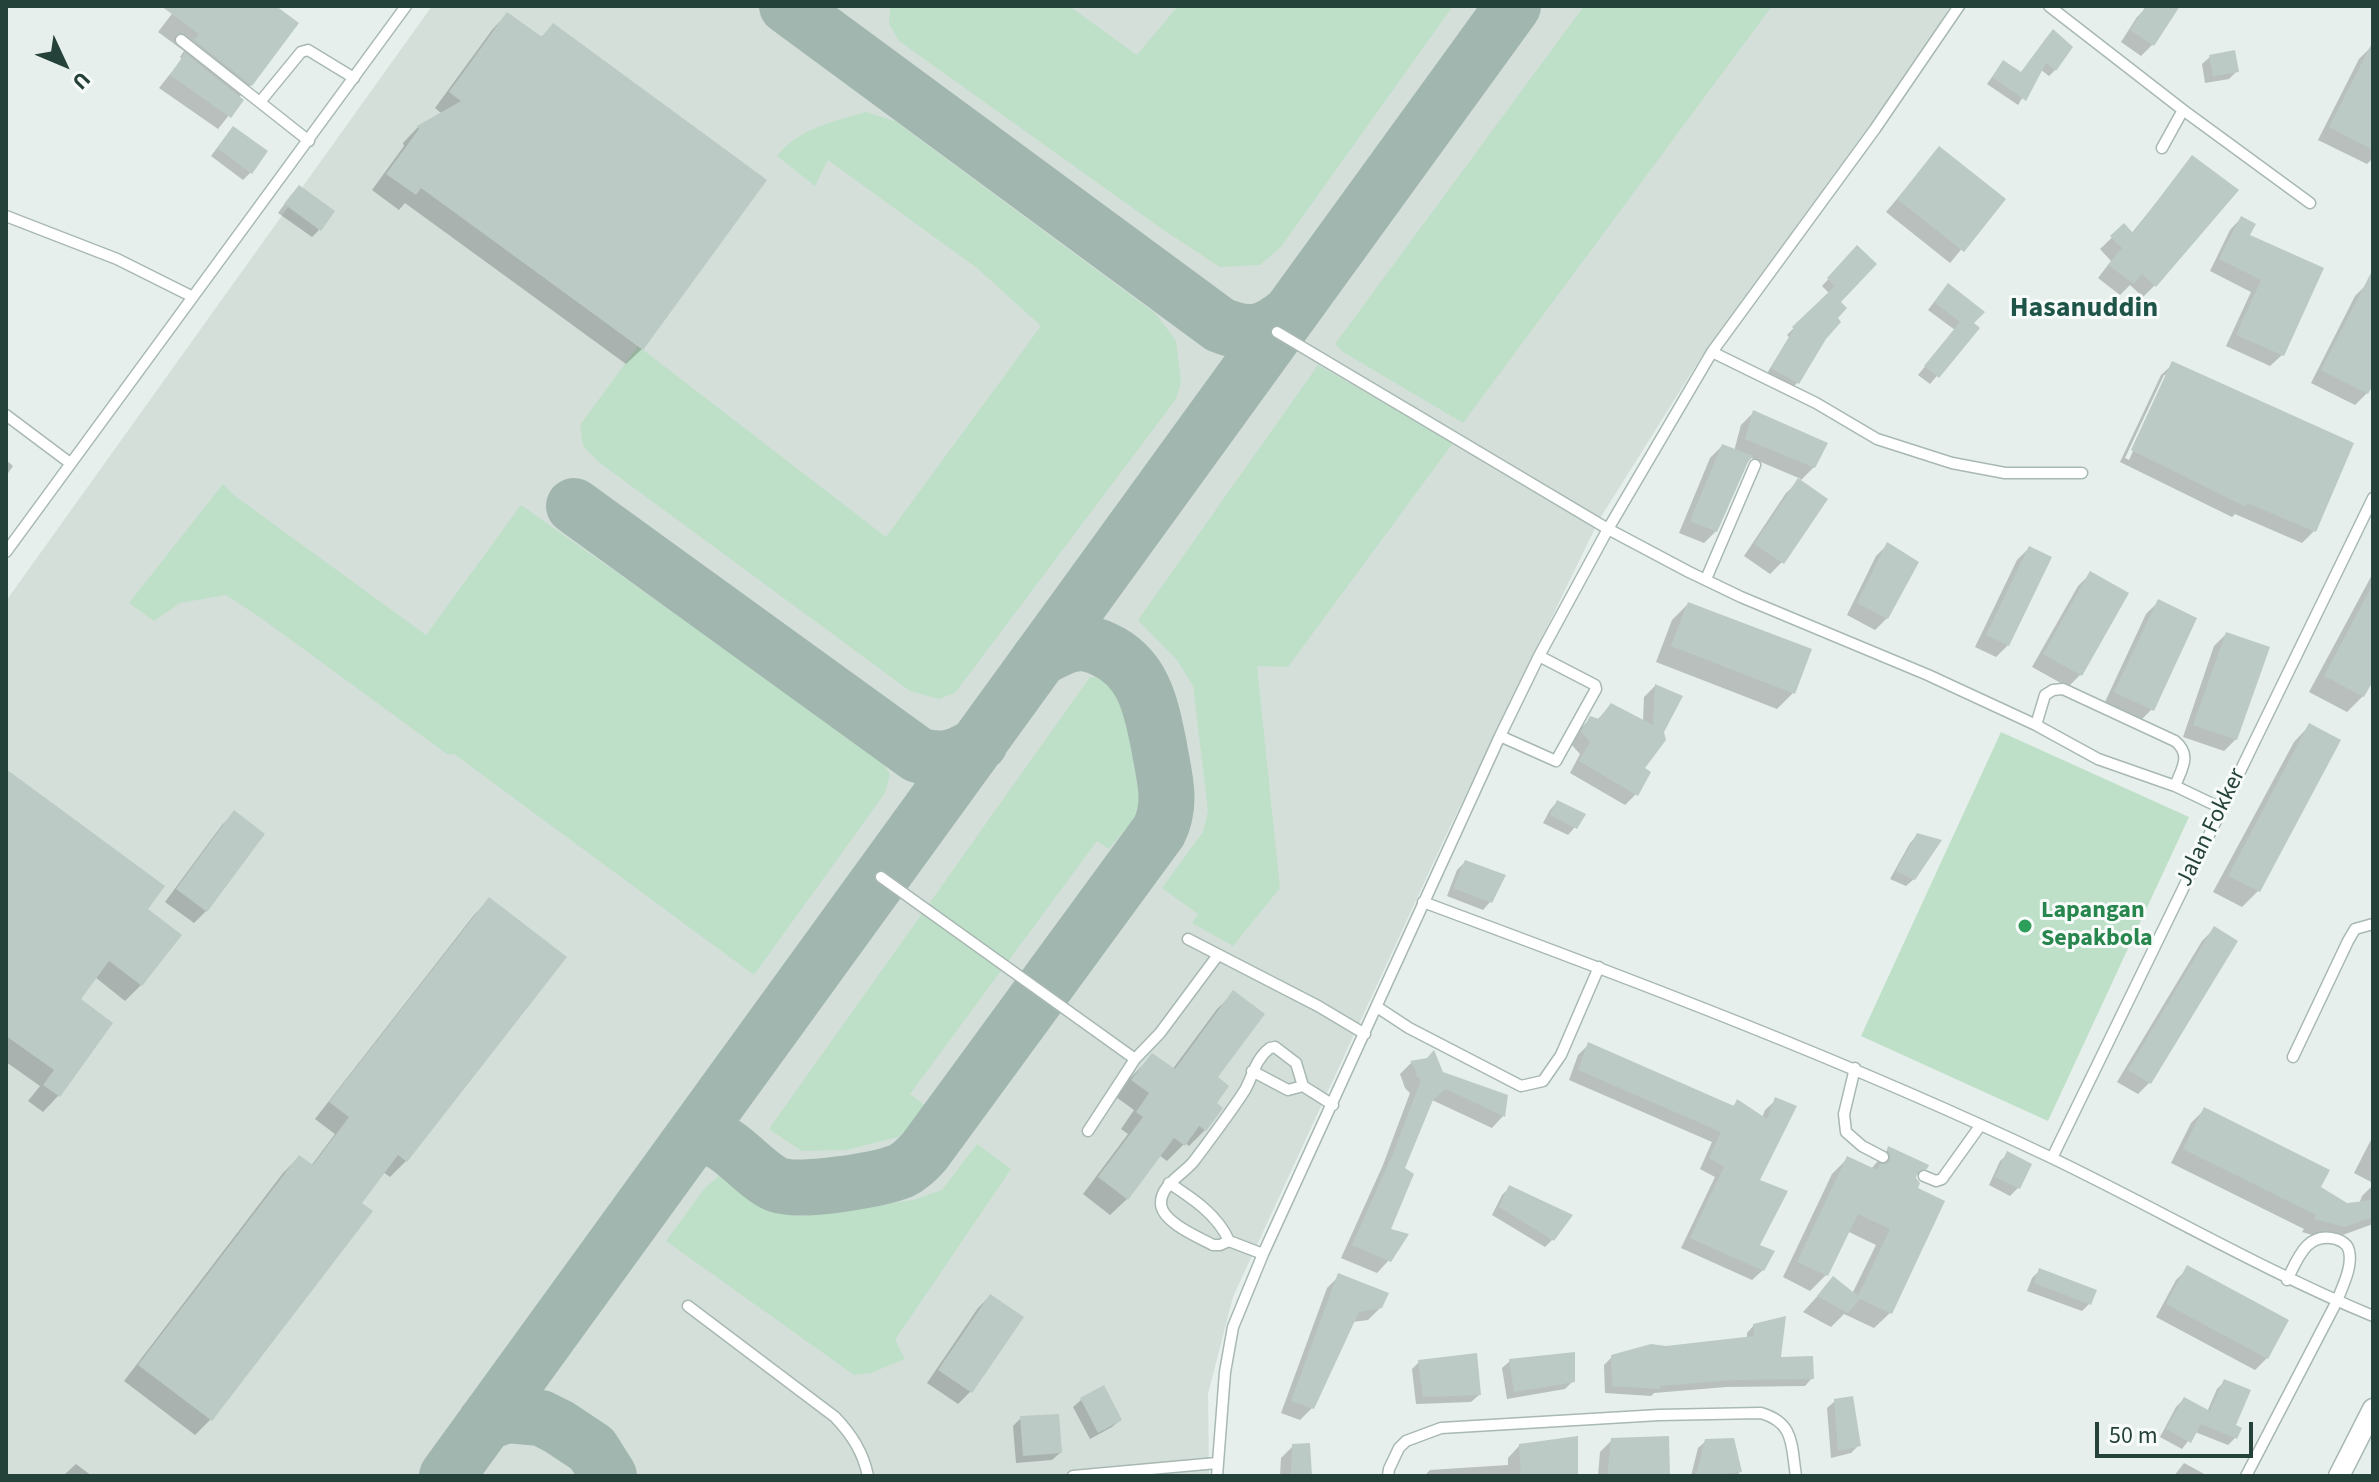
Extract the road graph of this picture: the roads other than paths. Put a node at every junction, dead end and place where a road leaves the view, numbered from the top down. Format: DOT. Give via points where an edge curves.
graph roads {
  1 [pos="406,6"];
  2 [pos="1959,6"];
  3 [pos="2049,6"];
  4 [pos="181,40"];
  5 [pos="354,78"];
  6 [pos="260,102"];
  7 [pos="2183,110"];
  8 [pos="309,141"];
  9 [pos="2162,148"];
  10 [pos="2310,203"];
  11 [pos="6,216"];
  12 [pos="191,296"];
  13 [pos="1277,332"];
  14 [pos="1712,352"];
  15 [pos="6,415"];
  16 [pos="70,463"];
  17 [pos="1755,465"];
  18 [pos="2082,473"];
  19 [pos="2373,498"];
  20 [pos="1608,529"];
  21 [pos="10,536"];
  22 [pos="6,552"];
  23 [pos="1706,579"];
  24 [pos="1539,656"];
  25 [pos="2036,725"];
  26 [pos="1500,736"];
  27 [pos="2175,786"];
  28 [pos="2221,808"];
  29 [pos="881,877"];
  30 [pos="1423,902"];
  31 [pos="2373,924"];
  32 [pos="1188,939"];
  33 [pos="1218,955"];
  34 [pos="1599,967"];
  35 [pos="1377,1007"];
  36 [pos="1365,1034"];
  37 [pos="2293,1057"];
  38 [pos="1135,1059"];
  39 [pos="1855,1068"];
  40 [pos="1252,1071"];
  41 [pos="1303,1086"];
  42 [pos="1333,1105"];
  43 [pos="1980,1126"];
  44 [pos="1088,1131"];
  45 [pos="1883,1157"];
  46 [pos="2052,1158"];
  47 [pos="1924,1176"];
  48 [pos="1169,1183"];
  49 [pos="1229,1241"];
  50 [pos="1263,1254"];
  51 [pos="2287,1280"];
  52 [pos="2337,1301"];
  53 [pos="688,1306"];
  54 [pos="2373,1316"];
  55 [pos="2373,1409"];
  56 [pos="1217,1463"];
  57 [pos="1104,1474"];
  58 [pos="868,1476"];
  59 [pos="1073,1476"];
  60 [pos="1217,1476"];
  61 [pos="1388,1476"];
  62 [pos="1796,1476"];
  63 [pos="2246,1476"];
  64 [pos="2339,1476"];
  1 -- 5 [label="lane"];
  2 -- 14 [label="lane"];
  3 -- 7 [label="lane"];
  4 -- 6 [label="lane"];
  5 -- 6 [label="lane" via="308,50"];
  5 -- 8 [label="lane"];
  6 -- 8 [label="lane"];
  7 -- 9 [label="lane"];
  7 -- 10 [label="lane"];
  8 -- 12 [label="lane"];
  11 -- 12 [label="lane" via="117,259"];
  12 -- 16 [label="lane"];
  13 -- 20 [label="lane"];
  14 -- 18 [label="lane" via="1877,439 1992,471"];
  14 -- 20 [label="lane"];
  15 -- 16 [label="lane"];
  16 -- 21 [label="lane"];
  17 -- 23 [label="lane"];
  19 -- 28 [label="lane, Jalan Fokker"];
  20 -- 23 [label="lane"];
  20 -- 24 [label="lane"];
  21 -- 22 [label="lane"];
  23 -- 25 [label="lane"];
  24 -- 26 [label="lane"];
  24 -- 26 [label="lane" via="1596,689 1556,761"];
  25 -- 27 [label="lane" via="2098,759"];
  25 -- 27 [label="lane" via="2045,695 2063,689 2184,748 2186,758"];
  26 -- 30 [label="lane"];
  27 -- 28 [label="lane"];
  28 -- 46 [label="lane, Jalan Fokker"];
  29 -- 38 [label="lane"];
  30 -- 34 [label="lane"];
  30 -- 35 [label="lane"];
  31 -- 37 [label="lane" via="2355,929"];
  32 -- 33 [label="lane"];
  33 -- 36 [label="lane"];
  33 -- 38 [label="lane"];
  34 -- 35 [label="lane" via="1561,1055 1543,1081 1521,1086"];
  34 -- 39 [label="lane"];
  35 -- 36 [label="lane"];
  36 -- 42 [label="lane"];
  38 -- 44 [label="lane"];
  39 -- 43 [label="lane"];
  39 -- 45 [label="lane" via="1844,1114 1846,1132"];
  40 -- 41 [label="lane" via="1288,1090"];
  40 -- 41 [label="lane" via="1265,1051 1275,1047 1296,1063"];
  40 -- 48 [label="lane" via="1221,1125 1186,1171"];
  41 -- 42 [label="lane"];
  42 -- 50 [label="lane"];
  43 -- 46 [label="lane"];
  43 -- 47 [label="lane" via="1942,1179"];
  46 -- 51 [label="lane"];
  48 -- 49 [label="lane" via="1213,1217"];
  48 -- 49 [label="lane" via="1161,1201 1163,1212 1213,1245"];
  49 -- 50 [label="lane"];
  50 -- 56 [label="lane" via="1233,1327"];
  51 -- 52 [label="lane"];
  51 -- 52 [label="lane" via="2308,1243 2316,1238 2340,1240 2350,1255"];
  52 -- 54 [label="lane"];
  52 -- 63 [label="lane"];
  53 -- 58 [label="lane" via="835,1417 853,1437"];
  55 -- 64 [label="street"];
  56 -- 57 [label="lane"];
  56 -- 60 [label="lane"];
  57 -- 59 [label="lane"];
  61 -- 62 [label="lane" via="1406,1441 1441,1428 1761,1413 1788,1428"];
}
